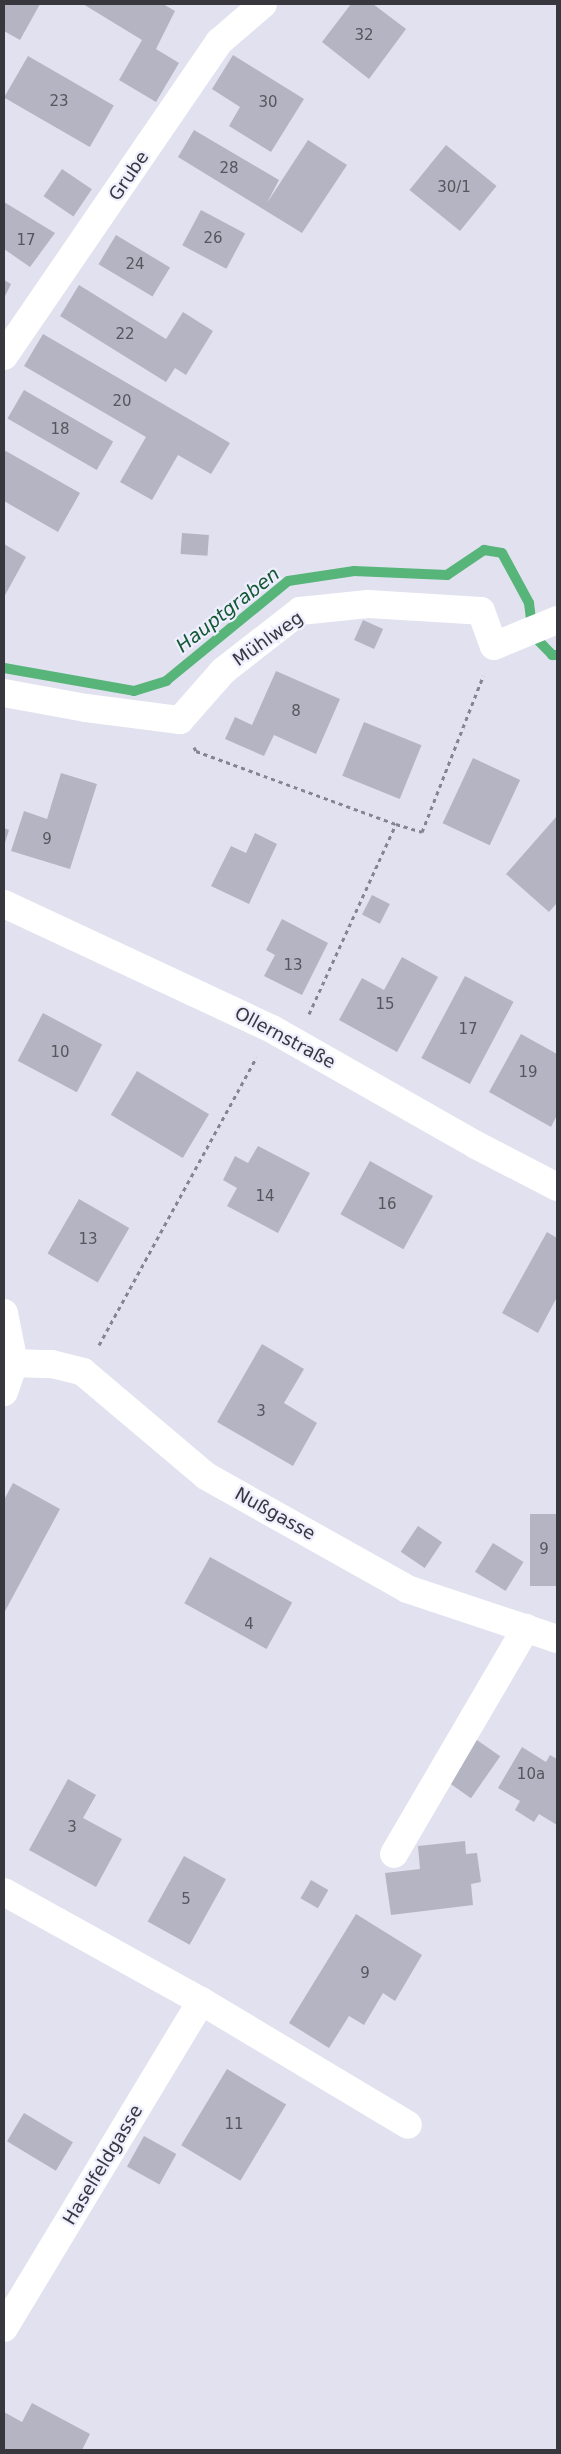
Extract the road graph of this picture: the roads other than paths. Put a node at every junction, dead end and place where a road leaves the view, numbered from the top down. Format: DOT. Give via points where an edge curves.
graph roads {
  1 [pos="263,4"];
  2 [pos="4,356"];
  3 [pos="556,621"];
  4 [pos="4,694"];
  5 [pos="4,904"];
  6 [pos="557,1187"];
  7 [pos="4,1313"];
  8 [pos="14,1363"];
  9 [pos="4,1392"];
  10 [pos="526,1628"];
  11 [pos="557,1639"];
  12 [pos="394,1854"];
  13 [pos="4,1892"];
  14 [pos="201,2001"];
  15 [pos="408,2124"];
  16 [pos="4,2328"];
  1 -- 2 [label="street, Grube" via="219,42"];
  3 -- 4 [label="street, Mühlweg" via="502,642 481,611 368,604 300,612 223,671 180,720"];
  5 -- 6 [label="street, Ollernstraße" via="272,1029 476,1145"];
  7 -- 8 [label="street"];
  8 -- 9 [label="street"];
  8 -- 10 [label="street, Nußgasse" via="52,1364 83,1372 206,1476 407,1589"];
  10 -- 11 [label="street, Nußgasse"];
  10 -- 12 [label="street"];
  13 -- 14 [label="street"];
  14 -- 15 [label="street"];
  14 -- 16 [label="street, Haselfeldgasse"];
}
